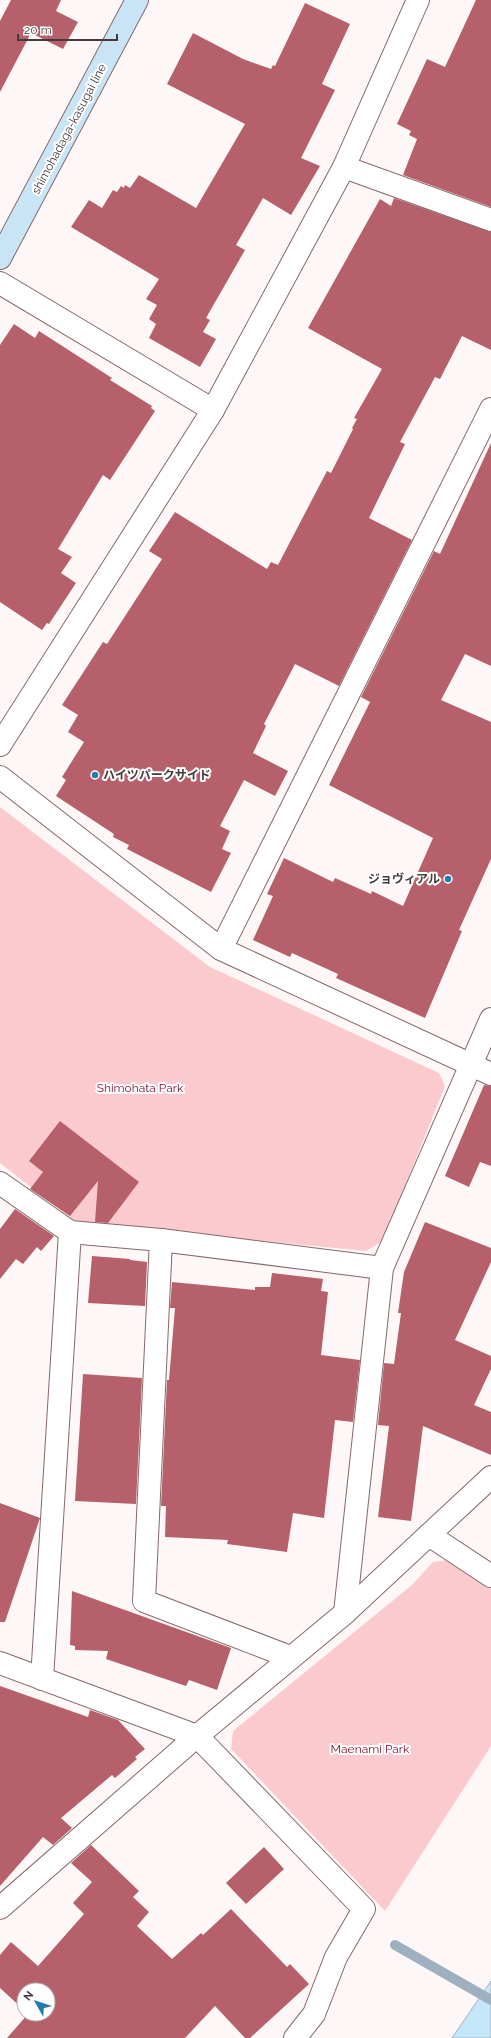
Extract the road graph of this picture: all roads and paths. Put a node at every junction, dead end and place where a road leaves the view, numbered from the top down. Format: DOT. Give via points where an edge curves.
graph roads {
  1 [pos="137,0"];
  2 [pos="418,0"];
  3 [pos="344,167"];
  4 [pos="491,220"];
  5 [pos="0,258"];
  6 [pos="0,283"];
  7 [pos="491,408"];
  8 [pos="213,410"];
  9 [pos="0,745"];
  10 [pos="0,777"];
  11 [pos="221,949"];
  12 [pos="491,1019"];
  13 [pos="471,1065"];
  14 [pos="491,1074"];
  15 [pos="0,1183"];
  16 [pos="70,1232"];
  17 [pos="162,1240"];
  18 [pos="382,1268"];
  19 [pos="491,1477"];
  20 [pos="429,1535"];
  21 [pos="491,1576"];
  22 [pos="346,1613"];
  23 [pos="290,1658"];
  24 [pos="0,1663"];
  25 [pos="42,1679"];
  26 [pos="197,1736"];
  27 [pos="0,1908"];
  28 [pos="295,2038"];
  1 -- 5 [label="main road, shimohadaga-kasugai line"];
  2 -- 3 [label="street"];
  3 -- 4 [label="street"];
  3 -- 8 [label="street"];
  6 -- 8 [label="street"];
  7 -- 11 [label="street"];
  8 -- 9 [label="street"];
  10 -- 11 [label="street"];
  11 -- 13 [label="street"];
  12 -- 13 [label="street"];
  13 -- 14 [label="street"];
  13 -- 18 [label="street"];
  15 -- 16 [label="street"];
  16 -- 17 [label="street"];
  16 -- 25 [label="street"];
  17 -- 18 [label="street"];
  17 -- 23 [label="street" via="144,1601"];
  18 -- 22 [label="street"];
  19 -- 20 [label="street"];
  20 -- 21 [label="street"];
  20 -- 22 [label="street"];
  22 -- 23 [label="street"];
  23 -- 26 [label="street"];
  24 -- 25 [label="street"];
  25 -- 26 [label="street"];
  26 -- 27 [label="street"];
  26 -- 28 [label="street" via="364,1909 336,1957 314,2014"];
}
